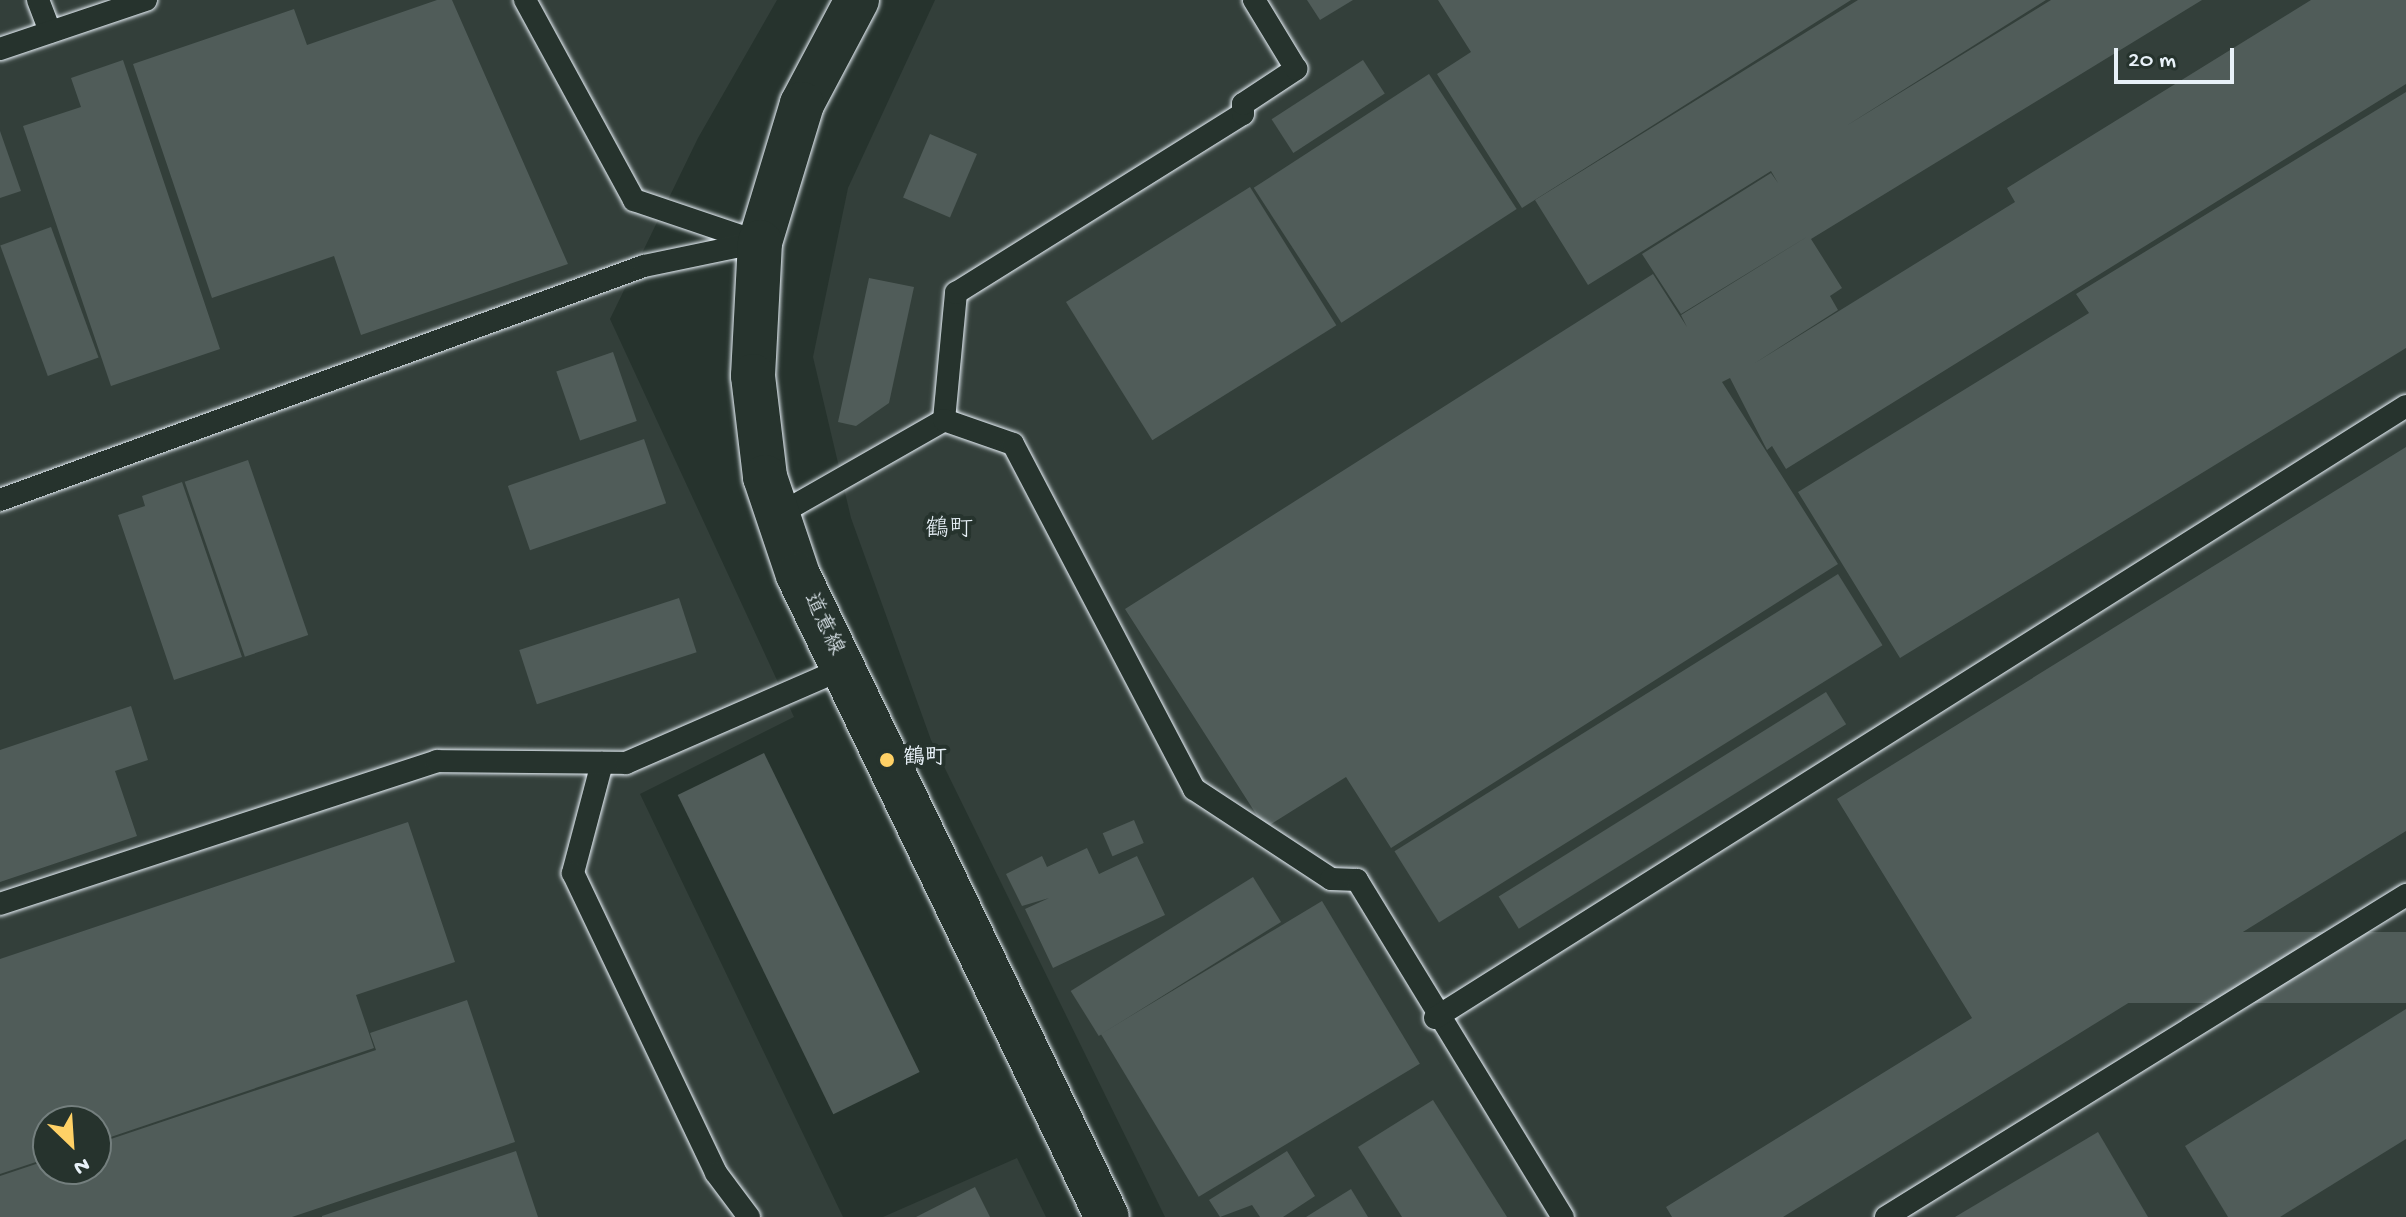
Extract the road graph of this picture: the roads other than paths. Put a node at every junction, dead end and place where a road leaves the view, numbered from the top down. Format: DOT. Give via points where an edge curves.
graph roads {
  1 [pos="38,0"];
  2 [pos="146,0"];
  3 [pos="525,0"];
  4 [pos="857,0"];
  5 [pos="1254,0"];
  6 [pos="50,32"];
  7 [pos="0,49"];
  8 [pos="760,242"];
  9 [pos="2406,406"];
  10 [pos="944,420"];
  11 [pos="0,500"];
  12 [pos="776,516"];
  13 [pos="844,668"];
  14 [pos="602,763"];
  15 [pos="2406,895"];
  16 [pos="0,904"];
  17 [pos="1435,1018"];
  18 [pos="749,1217"];
  19 [pos="1107,1217"];
  20 [pos="1563,1217"];
  21 [pos="1886,1217"];
  1 -- 6 [label="lane"];
  2 -- 6 [label="lane"];
  3 -- 8 [label="lane" via="634,200"];
  4 -- 8 [label="street, 道意線" via="802,104"];
  5 -- 10 [label="lane" via="1296,69 1243,104 1243,114 956,293"];
  6 -- 7 [label="lane"];
  8 -- 11 [label="lane" via="644,266"];
  8 -- 12 [label="street, 道意線" via="753,376"];
  9 -- 17 [label="lane"];
  10 -- 12 [label="lane"];
  10 -- 17 [label="lane" via="1013,444 1194,789 1331,879 1357,880"];
  12 -- 13 [label="street, 道意線"];
  13 -- 14 [label="lane" via="626,763"];
  13 -- 19 [label="street, 道意線"];
  14 -- 16 [label="lane" via="437,761"];
  14 -- 18 [label="lane" via="573,873 716,1173"];
  15 -- 21 [label="lane"];
  17 -- 20 [label="lane"];
}
